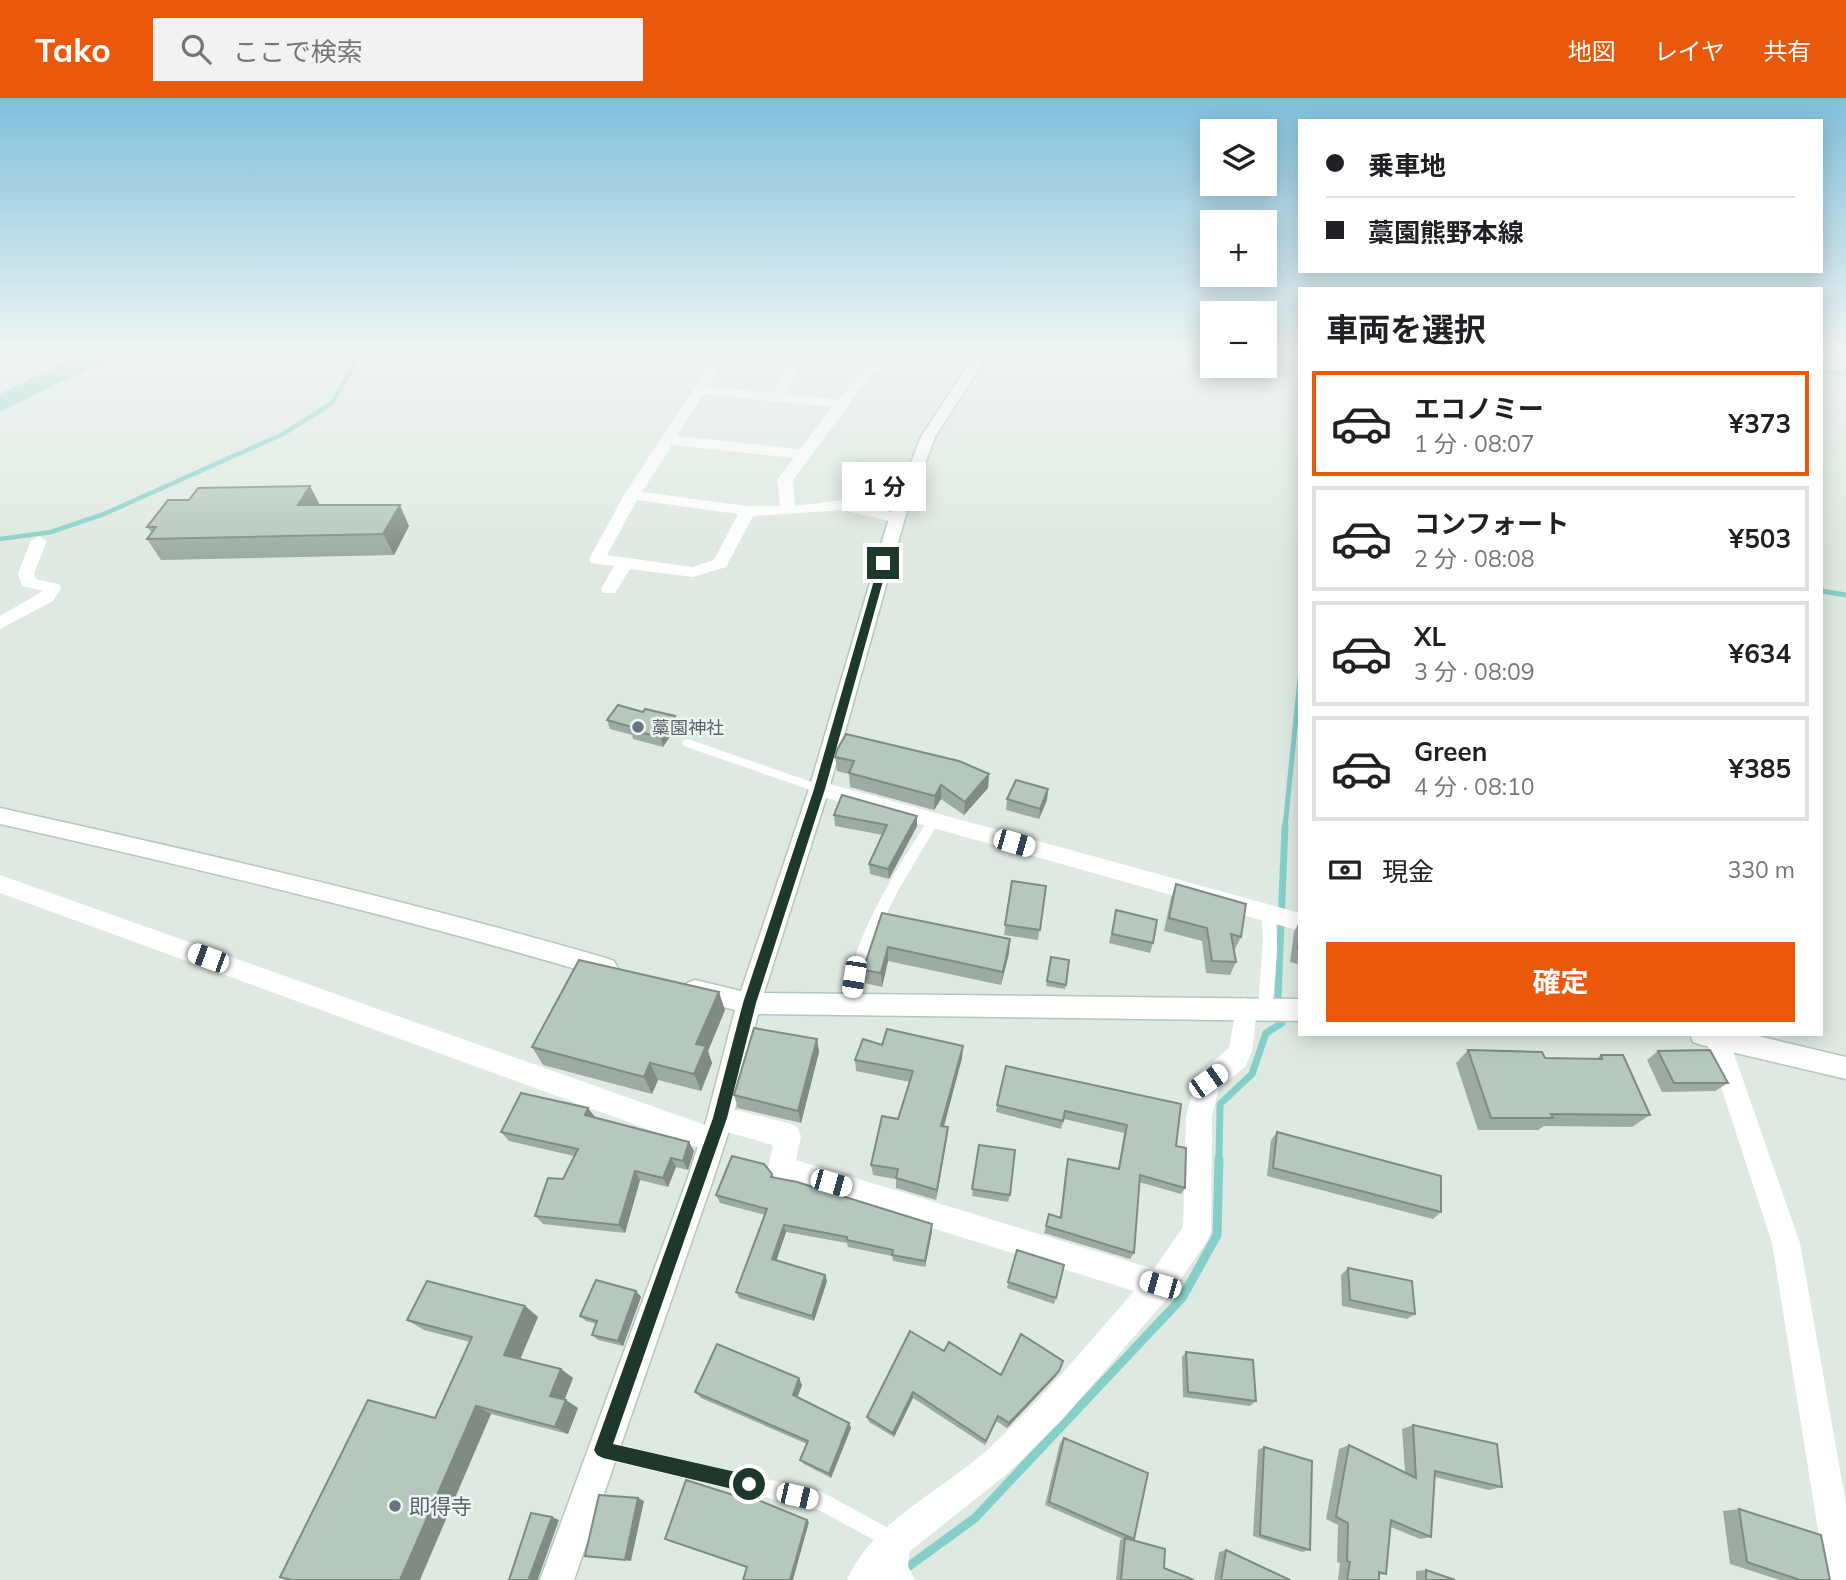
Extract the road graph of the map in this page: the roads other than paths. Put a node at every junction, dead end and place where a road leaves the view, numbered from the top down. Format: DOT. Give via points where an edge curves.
graph roads {
  1 [pos="681,422"];
  2 [pos="827,422"];
  3 [pos="938,422"];
  4 [pos="669,440"];
  5 [pos="802,454"];
  6 [pos="632,495"];
  7 [pos="748,511"];
  8 [pos="788,511"];
  9 [pos="897,518"];
  10 [pos="39,541"];
  11 [pos="624,564"];
  12 [pos="609,589"];
  13 [pos="0,623"];
  14 [pos="688,743"];
  15 [pos="819,789"];
  16 [pos="0,816"];
  17 [pos="934,820"];
  18 [pos="0,884"];
  19 [pos="1267,913"];
  20 [pos="1298,921"];
  21 [pos="628,974"];
  22 [pos="669,983"];
  23 [pos="750,1003"];
  24 [pos="850,1004"];
  25 [pos="1255,1009"];
  26 [pos="1298,1010"];
  27 [pos="1709,1036"];
  28 [pos="1713,1036"];
  29 [pos="1846,1068"];
  30 [pos="716,1129"];
  31 [pos="1160,1285"];
  32 [pos="603,1450"];
  33 [pos="887,1567"];
  34 [pos="557,1580"];
  35 [pos="1843,1580"];
  1 -- 4 [label="street"];
  2 -- 5 [label="street"];
  3 -- 9 [label="street"];
  4 -- 5 [label="street"];
  4 -- 6 [label="street"];
  5 -- 8 [label="street" via="785,480"];
  6 -- 7 [label="street"];
  6 -- 11 [label="street" via="597,559"];
  7 -- 8 [label="street"];
  7 -- 11 [label="street" via="720,563 693,572"];
  8 -- 9 [label="street" via="843,505"];
  9 -- 15 [label="street"];
  10 -- 13 [label="street" via="26,573 28,582 53,588 47,597"];
  11 -- 12 [label="street"];
  14 -- 15 [label="lane"];
  15 -- 17 [label="street"];
  15 -- 23 [label="street"];
  16 -- 21 [label="street" via="460,925"];
  17 -- 19 [label="street"];
  17 -- 24 [label="lane" via="891,887 861,951"];
  18 -- 30 [label="street"];
  19 -- 20 [label="street"];
  19 -- 25 [label="lane" via="1270,939"];
  22 -- 23 [label="street"];
  23 -- 24 [label="street"];
  23 -- 30 [label="street"];
  24 -- 25 [label="street"];
  25 -- 26 [label="street"];
  25 -- 31 [label="street" via="1236,1062 1208,1081 1199,1116 1197,1230"];
  27 -- 35 [label="street" via="1786,1243"];
  28 -- 29 [label="street"];
  30 -- 31 [label="street" via="788,1136 781,1168"];
  30 -- 32 [label="street"];
  31 -- 33 [label="street" via="1051,1409"];
  32 -- 33 [label="lane" via="822,1501"];
  32 -- 34 [label="street"];
}
